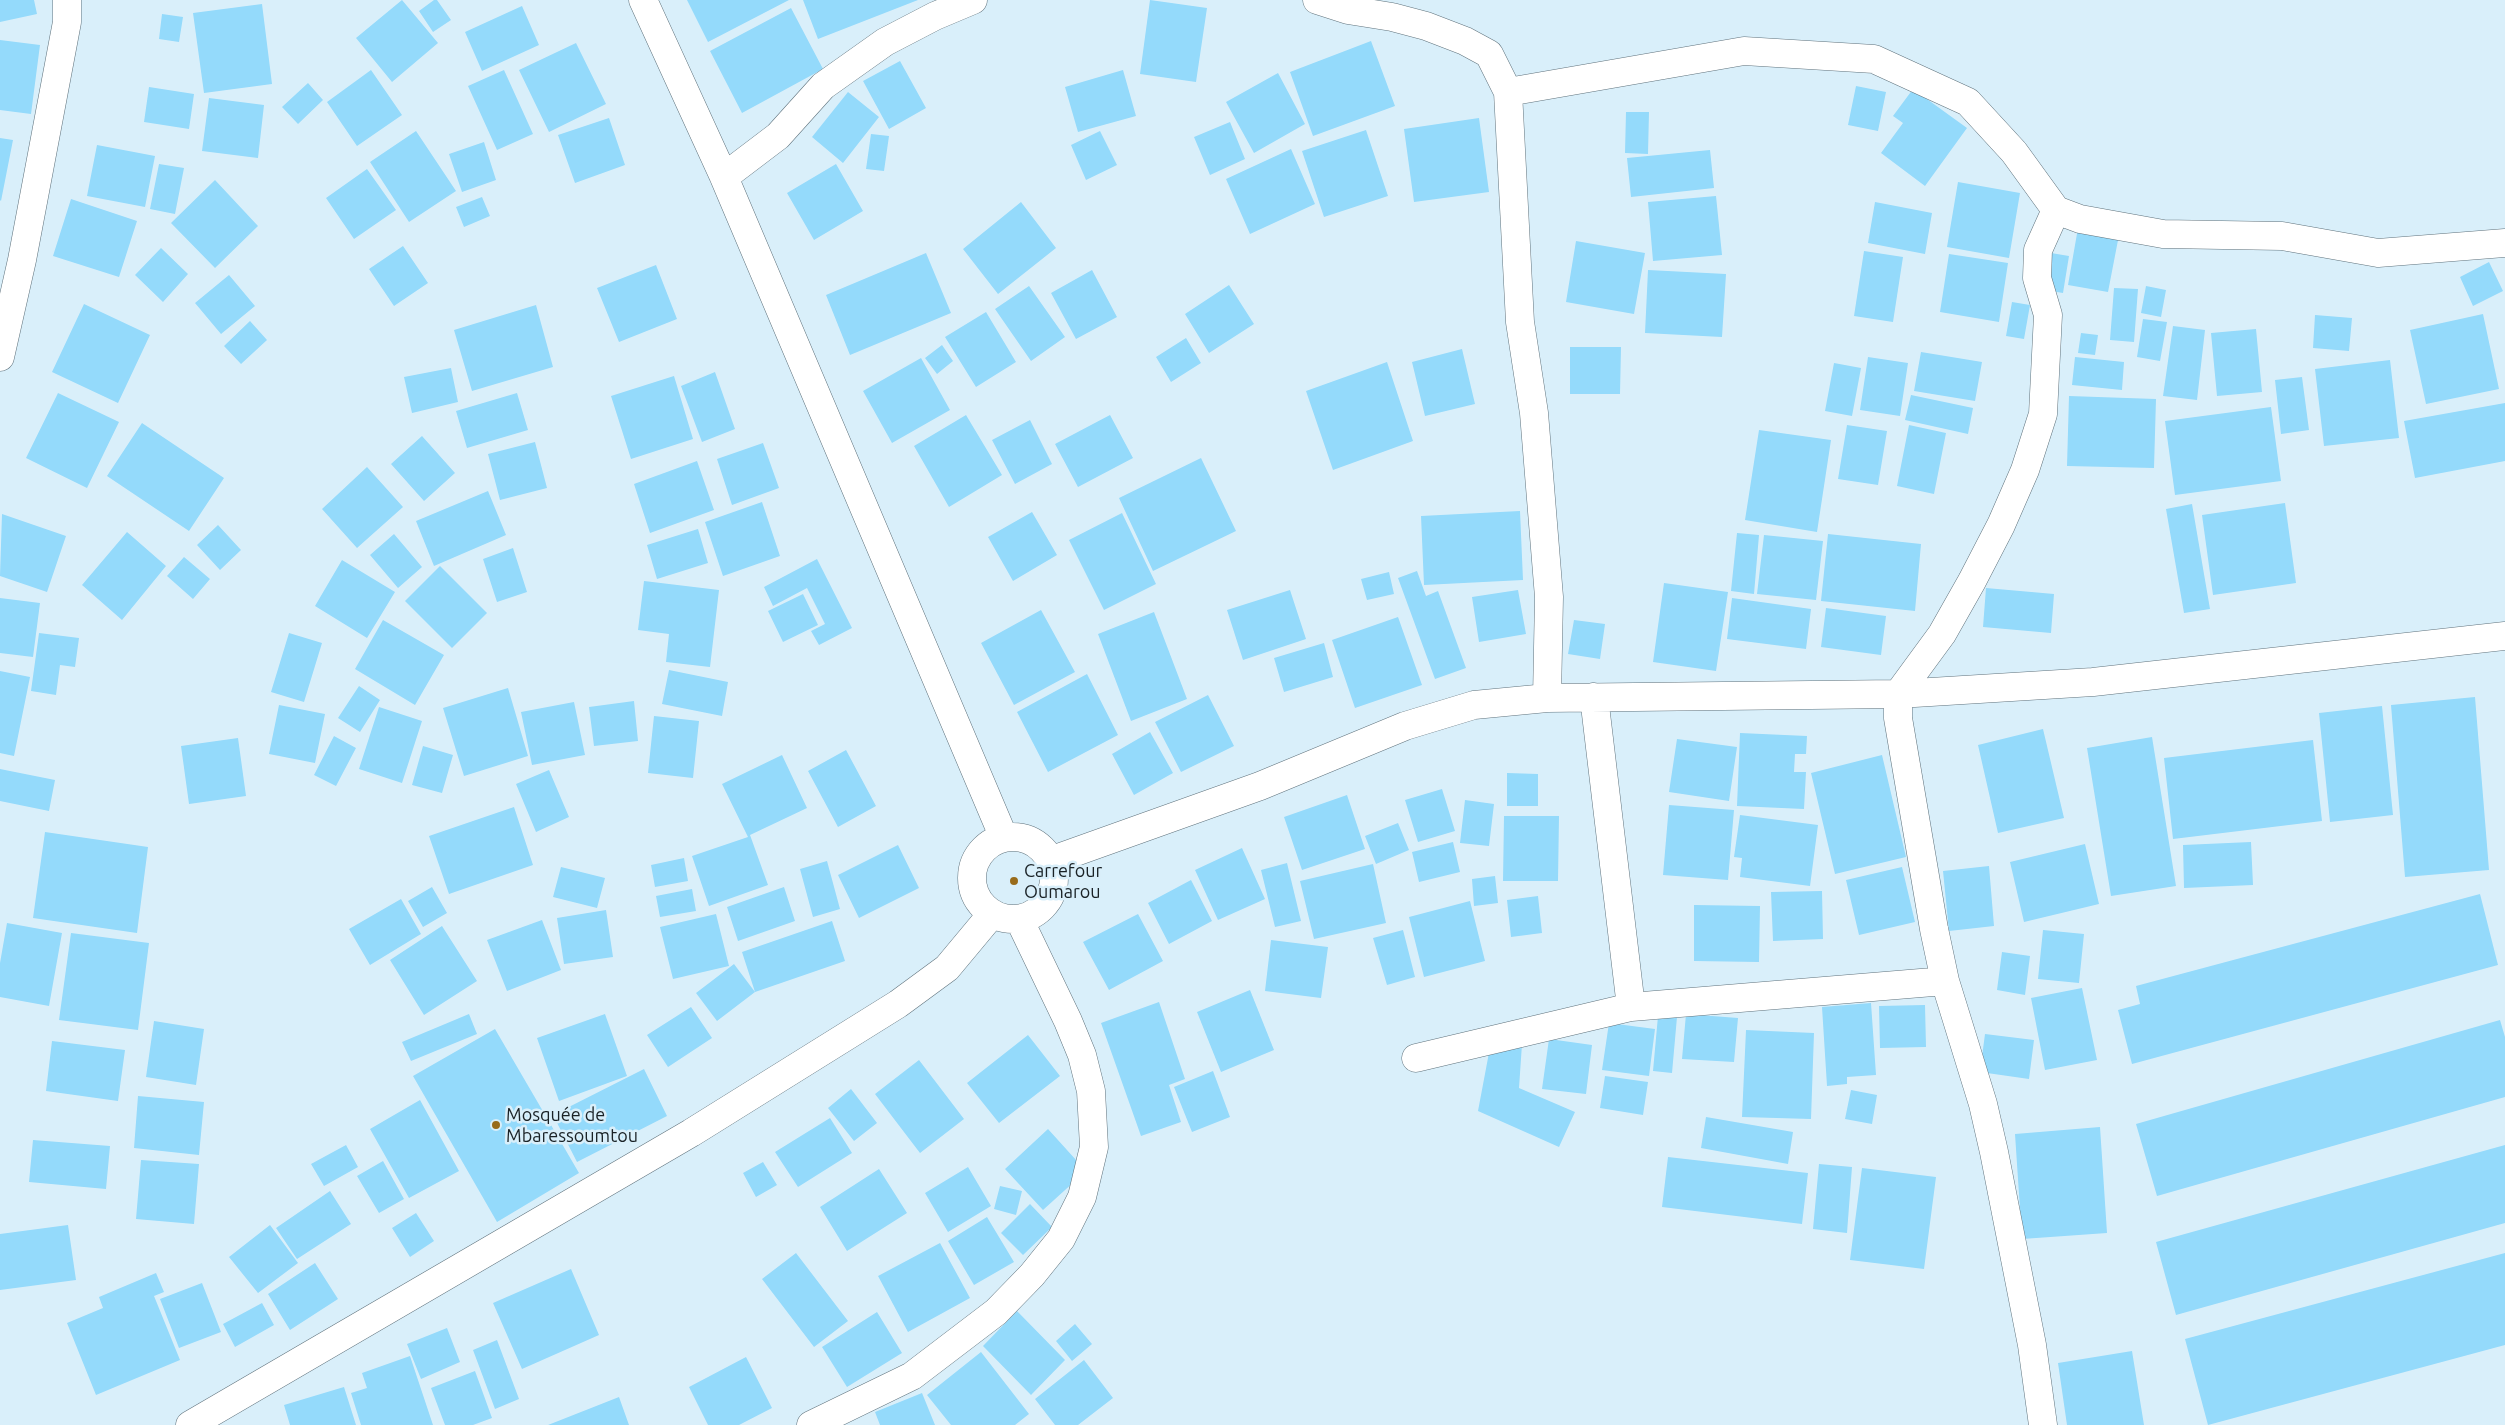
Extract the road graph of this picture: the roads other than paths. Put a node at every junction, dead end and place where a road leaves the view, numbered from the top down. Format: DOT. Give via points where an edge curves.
graph roads {
  1 [pos="67,0"];
  2 [pos="643,0"];
  3 [pos="973,0"];
  4 [pos="1317,0"];
  5 [pos="1508,92"];
  6 [pos="724,177"];
  7 [pos="2056,210"];
  8 [pos="2505,243"];
  9 [pos="0,357"];
  10 [pos="2505,636"];
  11 [pos="1898,694"];
  12 [pos="1594,697"];
  13 [pos="1547,698"];
  14 [pos="1004,838"];
  15 [pos="1050,861"];
  16 [pos="992,914"];
  17 [pos="1019,919"];
  18 [pos="1945,981"];
  19 [pos="1631,1007"];
  20 [pos="1416,1058"];
  21 [pos="190,1425"];
  22 [pos="811,1425"];
  23 [pos="2043,1425"];
  1 -- 9 [label="street" via="67,22 22,260"];
  2 -- 6 [label="street"];
  3 -- 6 [label="street" via="885,42 823,86 778,136"];
  4 -- 5 [label="street" via="1348,10 1426,26 1465,42 1489,54"];
  5 -- 7 [label="street" via="1744,51 1874,59 1968,102 2014,152"];
  5 -- 13 [label="street" via="1520,322 1534,413 1550,597"];
  6 -- 14 [label="street"];
  7 -- 8 [label="street" via="2080,219 2163,234 2282,236 2378,253"];
  7 -- 11 [label="street" via="2038,250 2037,278 2048,315 2043,414 2025,470 1972,582 1942,634"];
  10 -- 11 [label="street" via="2092,682"];
  11 -- 12 [label="street"];
  11 -- 18 [label="street" via="1898,718"];
  12 -- 13 [label="street"];
  12 -- 19 [label="street"];
  13 -- 15 [label="street" via="1474,705 1405,726 1260,786"];
  14 -- 15 [label="street" via="1018,837 1031,841"];
  14 -- 16 [label="street" via="986,848 974,865 972,879 975,892"];
  15 -- 17 [label="street" via="1053,886 1049,898 1031,915"];
  16 -- 17 [label="street"];
  16 -- 21 [label="street" via="947,968 898,1004 691,1133"];
  17 -- 22 [label="street" via="1064,1012 1082,1055 1091,1090 1094,1147 1082,1197 1061,1239 996,1312 912,1376"];
  18 -- 19 [label="street"];
  18 -- 23 [label="street" via="1983,1104 1994,1152 2032,1345"];
  19 -- 20 [label="street"];
}
